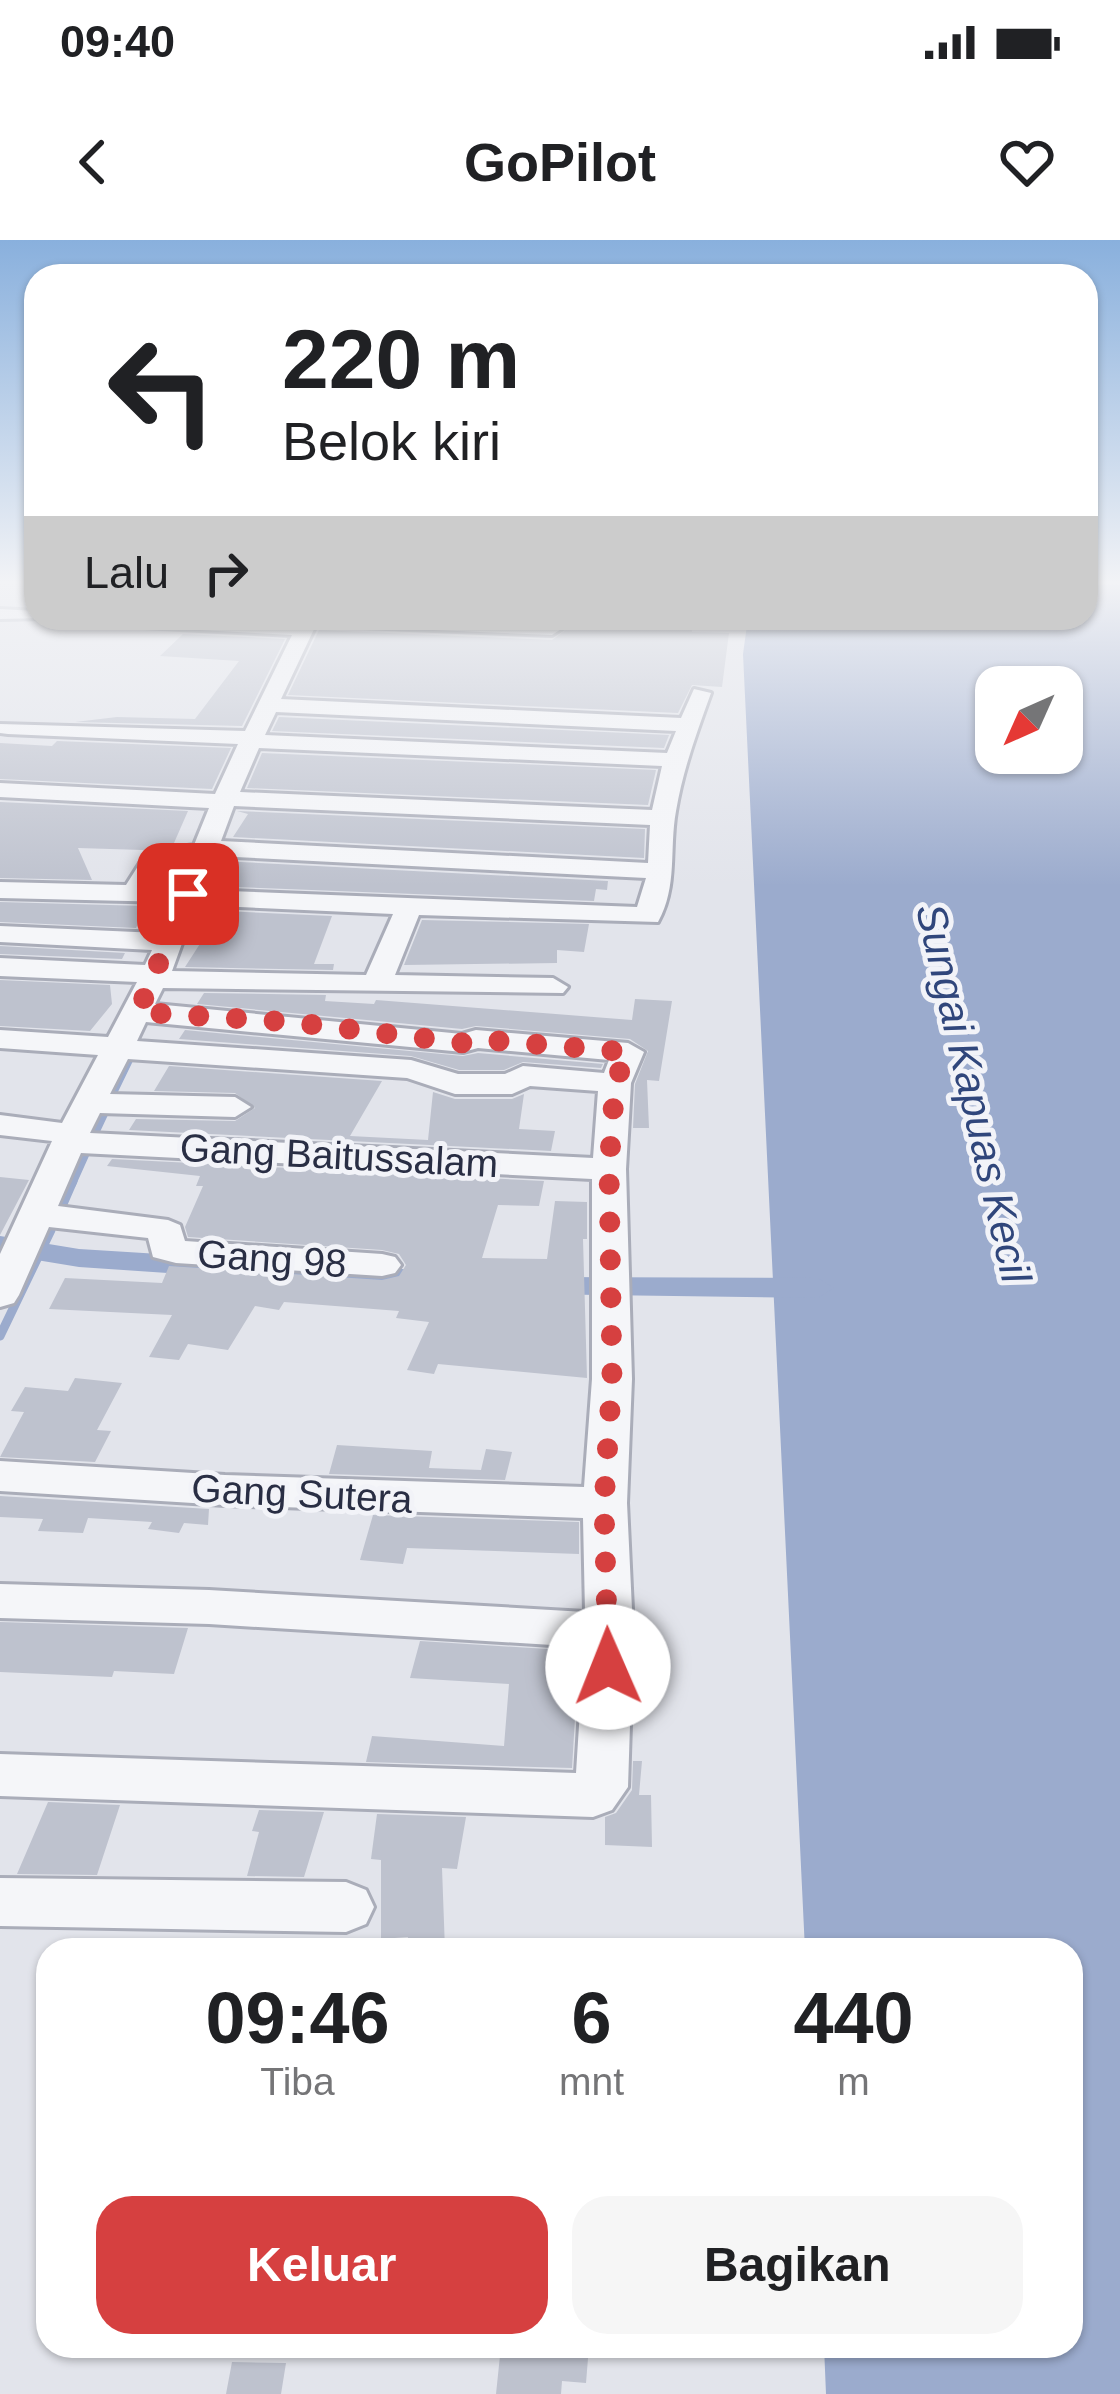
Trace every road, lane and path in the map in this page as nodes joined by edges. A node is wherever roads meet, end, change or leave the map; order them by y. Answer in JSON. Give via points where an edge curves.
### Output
{"nodes":[{"id":1,"x":285,"y":686,"type":"edge"},
{"id":2,"x":284,"y":690,"type":"junction"},
{"id":3,"x":701,"y":693,"type":"dead end"},
{"id":4,"x":689,"y":725,"type":"junction"},
{"id":5,"x":8,"y":728,"type":"dead end"},
{"id":6,"x":254,"y":740,"type":"junction"},
{"id":7,"x":675,"y":760,"type":"junction"},
{"id":8,"x":224,"y":789,"type":"junction"},
{"id":9,"x":0,"y":790,"type":"edge"},
{"id":10,"x":662,"y":818,"type":"junction"},
{"id":11,"x":204,"y":850,"type":"junction"},
{"id":12,"x":661,"y":871,"type":"junction"},
{"id":13,"x":0,"y":890,"type":"edge"},
{"id":14,"x":188,"y":894,"type":"junction"},
{"id":15,"x":409,"y":907,"type":"junction"},
{"id":16,"x":0,"y":934,"type":"edge"},
{"id":17,"x":169,"y":942,"type":"junction"},
{"id":18,"x":0,"y":967,"type":"edge"},
{"id":19,"x":155,"y":976,"type":"junction"},
{"id":20,"x":377,"y":983,"type":"junction"},
{"id":21,"x":553,"y":987,"type":"dead end"},
{"id":22,"x":138,"y":1012,"type":"junction"},
{"id":23,"x":0,"y":1039,"type":"edge"},
{"id":24,"x":117,"y":1048,"type":"junction"},
{"id":25,"x":621,"y":1068,"type":"junction"},
{"id":26,"x":90,"y":1102,"type":"junction"},
{"id":27,"x":235,"y":1108,"type":"dead end"},
{"id":28,"x":0,"y":1125,"type":"edge"},
{"id":29,"x":71,"y":1138,"type":"junction"},
{"id":30,"x":609,"y":1168,"type":"junction"},
{"id":31,"x":37,"y":1215,"type":"junction"},
{"id":32,"x":382,"y":1265,"type":"dead end"},
{"id":33,"x":9,"y":1268,"type":"edge"},
{"id":34,"x":0,"y":1476,"type":"edge"},
{"id":35,"x":604,"y":1503,"type":"junction"},
{"id":36,"x":0,"y":1601,"type":"edge"},
{"id":37,"x":609,"y":1631,"type":"junction"},
{"id":38,"x":0,"y":1775,"type":"edge"},
{"id":39,"x":0,"y":1902,"type":"edge"},
{"id":40,"x":346,"y":1906,"type":"dead end"}],
"edges":[{"from":1,"to":2,"type":"street"},
{"from":2,"to":4,"type":"street"},
{"from":2,"to":6,"type":"street"},
{"from":3,"to":4,"type":"street"},
{"from":4,"to":7,"type":"street"},
{"from":5,"to":6,"type":"street"},
{"from":6,"to":7,"type":"street"},
{"from":6,"to":8,"type":"street"},
{"from":7,"to":10,"type":"street"},
{"from":8,"to":9,"type":"street"},
{"from":8,"to":10,"type":"street"},
{"from":8,"to":11,"type":"street"},
{"from":10,"to":12,"type":"street"},
{"from":11,"to":12,"type":"street"},
{"from":11,"to":14,"type":"street"},
{"from":11,"to":14,"type":"street","via":[[156,856],[138,886]]},
{"from":12,"to":15,"type":"street","via":[[648,916]]},
{"from":13,"to":14,"type":"street"},
{"from":14,"to":15,"type":"street"},
{"from":14,"to":17,"type":"street"},
{"from":15,"to":20,"type":"street"},
{"from":16,"to":17,"type":"street"},
{"from":17,"to":19,"type":"street"},
{"from":18,"to":19,"type":"street"},
{"from":19,"to":20,"type":"street"},
{"from":19,"to":22,"type":"street"},
{"from":20,"to":21,"type":"street"},
{"from":22,"to":24,"type":"street"},
{"from":22,"to":25,"type":"street","via":[[476,1039]]},
{"from":23,"to":24,"type":"street"},
{"from":24,"to":25,"type":"street","via":[[411,1069],[455,1084]]},
{"from":24,"to":26,"type":"street"},
{"from":25,"to":30,"type":"street"},
{"from":26,"to":27,"type":"street"},
{"from":26,"to":29,"type":"street"},
{"from":28,"to":29,"type":"street","name":"Gang Baitussalam"},
{"from":29,"to":30,"type":"street","name":"Gang Baitussalam"},
{"from":29,"to":31,"type":"street"},
{"from":30,"to":35,"type":"street"},
{"from":31,"to":32,"type":"street","name":"Gang 98","via":[[155,1228],[176,1252]]},
{"from":31,"to":33,"type":"street"},
{"from":34,"to":35,"type":"street","name":"Gang Sutera"},
{"from":35,"to":37,"type":"street"},
{"from":36,"to":37,"type":"street"},
{"from":37,"to":38,"type":"street","via":[[599,1792]]},
{"from":39,"to":40,"type":"street"}]}
